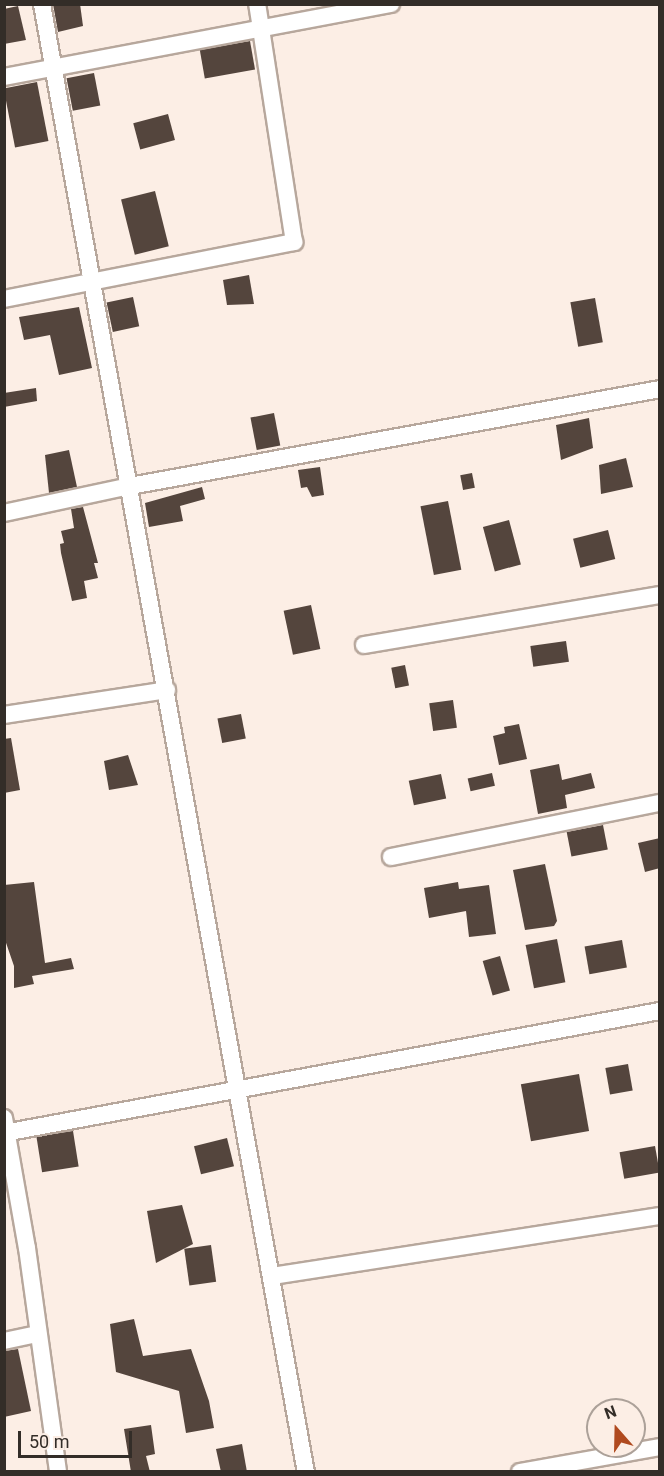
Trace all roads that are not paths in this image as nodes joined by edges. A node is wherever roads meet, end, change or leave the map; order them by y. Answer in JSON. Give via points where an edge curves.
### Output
{"nodes":[{"id":1,"x":42,"y":4,"type":"edge"},
{"id":2,"x":257,"y":4,"type":"edge"},
{"id":3,"x":391,"y":4,"type":"edge"},
{"id":4,"x":262,"y":28,"type":"junction"},
{"id":5,"x":54,"y":68,"type":"junction"},
{"id":6,"x":4,"y":77,"type":"edge"},
{"id":7,"x":93,"y":282,"type":"junction"},
{"id":8,"x":4,"y":299,"type":"edge"},
{"id":9,"x":660,"y":389,"type":"edge"},
{"id":10,"x":130,"y":486,"type":"junction"},
{"id":11,"x":4,"y":513,"type":"edge"},
{"id":12,"x":660,"y":595,"type":"edge"},
{"id":13,"x":364,"y":645,"type":"dead end"},
{"id":14,"x":167,"y":690,"type":"junction"},
{"id":15,"x":4,"y":715,"type":"edge"},
{"id":16,"x":660,"y":802,"type":"edge"},
{"id":17,"x":391,"y":857,"type":"dead end"},
{"id":18,"x":660,"y":1011,"type":"edge"},
{"id":19,"x":240,"y":1089,"type":"junction"},
{"id":20,"x":5,"y":1128,"type":"edge"},
{"id":21,"x":660,"y":1216,"type":"edge"},
{"id":22,"x":272,"y":1276,"type":"junction"},
{"id":23,"x":38,"y":1334,"type":"junction"},
{"id":24,"x":4,"y":1341,"type":"edge"},
{"id":25,"x":660,"y":1447,"type":"edge"},
{"id":26,"x":58,"y":1472,"type":"edge"},
{"id":27,"x":306,"y":1472,"type":"edge"},
{"id":28,"x":520,"y":1472,"type":"edge"}],
"edges":[{"from":1,"to":5,"type":"street"},
{"from":2,"to":4,"type":"street"},
{"from":3,"to":4,"type":"street"},
{"from":4,"to":5,"type":"street"},
{"from":4,"to":7,"type":"street","via":[[294,242]]},
{"from":5,"to":6,"type":"street"},
{"from":5,"to":7,"type":"street"},
{"from":7,"to":8,"type":"street"},
{"from":7,"to":10,"type":"street"},
{"from":9,"to":10,"type":"street"},
{"from":10,"to":11,"type":"street"},
{"from":10,"to":14,"type":"street"},
{"from":12,"to":13,"type":"street"},
{"from":14,"to":15,"type":"street"},
{"from":14,"to":19,"type":"street"},
{"from":16,"to":17,"type":"street"},
{"from":18,"to":19,"type":"street"},
{"from":19,"to":20,"type":"street"},
{"from":19,"to":22,"type":"street"},
{"from":20,"to":23,"type":"street"},
{"from":21,"to":22,"type":"street"},
{"from":22,"to":27,"type":"street"},
{"from":23,"to":24,"type":"street"},
{"from":23,"to":26,"type":"street"},
{"from":25,"to":28,"type":"street"}]}
